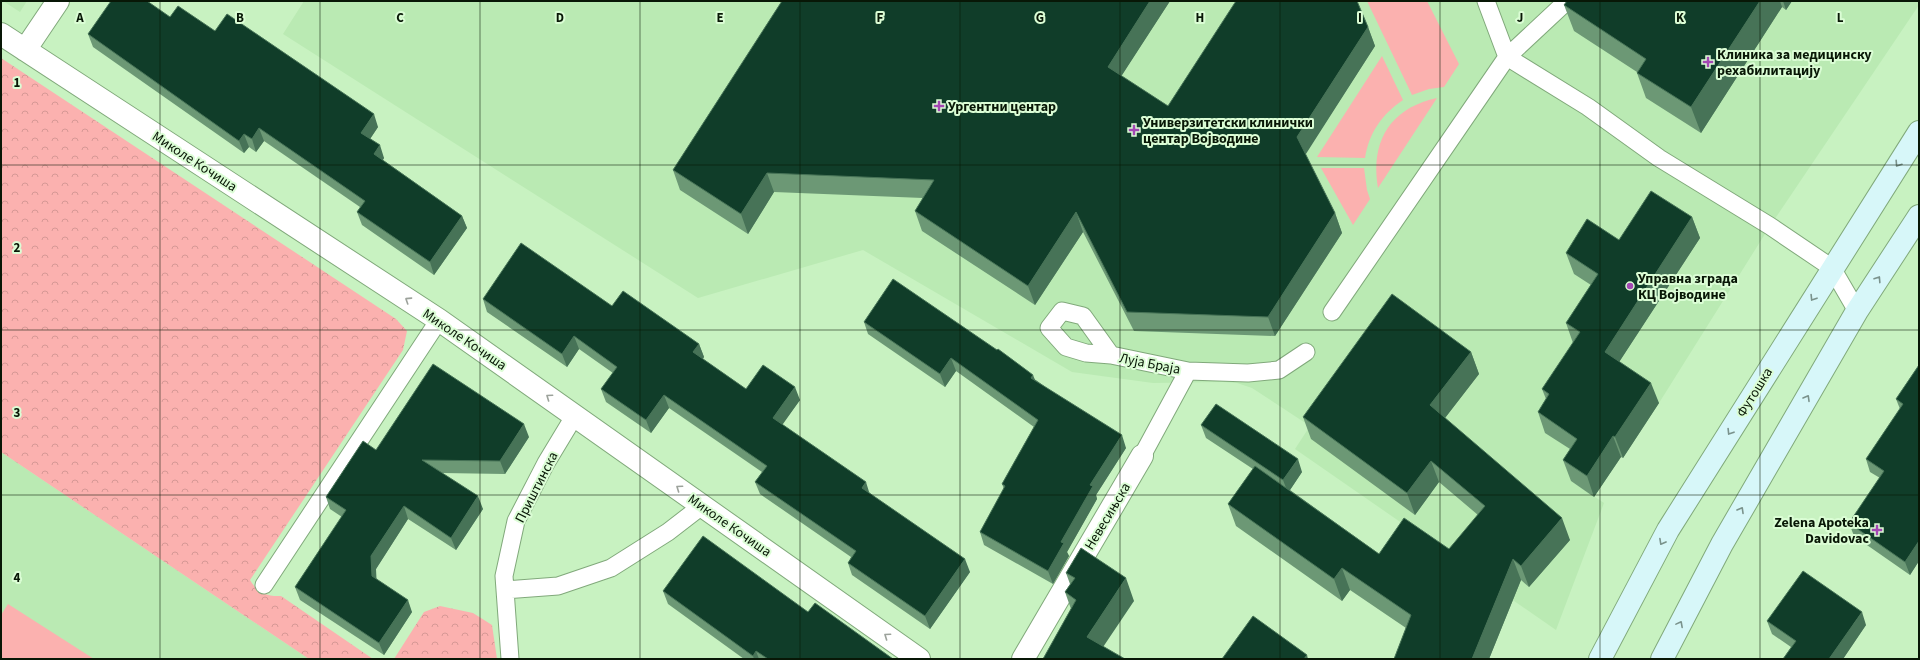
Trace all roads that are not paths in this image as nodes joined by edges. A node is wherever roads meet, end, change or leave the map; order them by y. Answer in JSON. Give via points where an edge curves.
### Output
{"nodes":[{"id":1,"x":58,"y":1,"type":"edge"},
{"id":2,"x":1486,"y":1,"type":"edge"},
{"id":3,"x":1567,"y":1,"type":"edge"},
{"id":4,"x":1,"y":34,"type":"edge"},
{"id":5,"x":25,"y":50,"type":"junction"},
{"id":6,"x":1507,"y":57,"type":"junction"},
{"id":7,"x":1919,"y":132,"type":"edge"},
{"id":8,"x":1919,"y":216,"type":"edge"},
{"id":9,"x":1832,"y":268,"type":"junction"},
{"id":10,"x":1857,"y":311,"type":"junction"},
{"id":11,"x":1332,"y":312,"type":"dead end"},
{"id":12,"x":439,"y":320,"type":"junction"},
{"id":13,"x":1306,"y":352,"type":"dead end"},
{"id":14,"x":1112,"y":355,"type":"dead end"},
{"id":15,"x":1188,"y":370,"type":"junction"},
{"id":16,"x":575,"y":415,"type":"junction"},
{"id":17,"x":1142,"y":456,"type":"joint"},
{"id":18,"x":703,"y":505,"type":"junction"},
{"id":19,"x":264,"y":585,"type":"dead end"},
{"id":20,"x":505,"y":590,"type":"junction"},
{"id":21,"x":510,"y":659,"type":"edge"},
{"id":22,"x":919,"y":659,"type":"edge"},
{"id":23,"x":1023,"y":659,"type":"edge"},
{"id":24,"x":1600,"y":659,"type":"edge"},
{"id":25,"x":1662,"y":659,"type":"edge"}],
"edges":[{"from":1,"to":5,"type":"street"},
{"from":2,"to":6,"type":"lane"},
{"from":3,"to":6,"type":"lane"},
{"from":4,"to":5,"type":"street","name":"Миколе Кочиша"},
{"from":12,"to":5,"type":"street","name":"Миколе Кочиша","one_way":true},
{"from":6,"to":9,"type":"lane","via":[[1588,107],[1659,158],[1770,226]]},
{"from":6,"to":11,"type":"lane"},
{"from":7,"to":9,"type":"main road","name":"Футошка","one_way":true},
{"from":10,"to":8,"type":"main road","one_way":true},
{"from":9,"to":10,"type":"lane"},
{"from":9,"to":24,"type":"main road","name":"Футошка","one_way":true,"via":[[1668,530]]},
{"from":25,"to":10,"type":"main road","one_way":true,"via":[[1722,544]]},
{"from":16,"to":12,"type":"street","name":"Миколе Кочиша","one_way":true},
{"from":12,"to":19,"type":"lane"},
{"from":13,"to":15,"type":"lane","name":"Луја Браја","via":[[1279,370],[1248,373]]},
{"from":14,"to":15,"type":"lane","name":"Луја Браја"},
{"from":15,"to":17,"type":"lane"},
{"from":18,"to":16,"type":"street","name":"Миколе Кочиша","one_way":true},
{"from":16,"to":20,"type":"lane","name":"Приштинска","via":[[546,463],[516,522],[504,576]]},
{"from":17,"to":23,"type":"street","name":"Невесињска"},
{"from":18,"to":20,"type":"lane","via":[[668,532],[612,568],[558,586]]},
{"from":22,"to":18,"type":"street","name":"Миколе Кочиша","one_way":true},
{"from":20,"to":21,"type":"lane","name":"Приштинска"}]}
